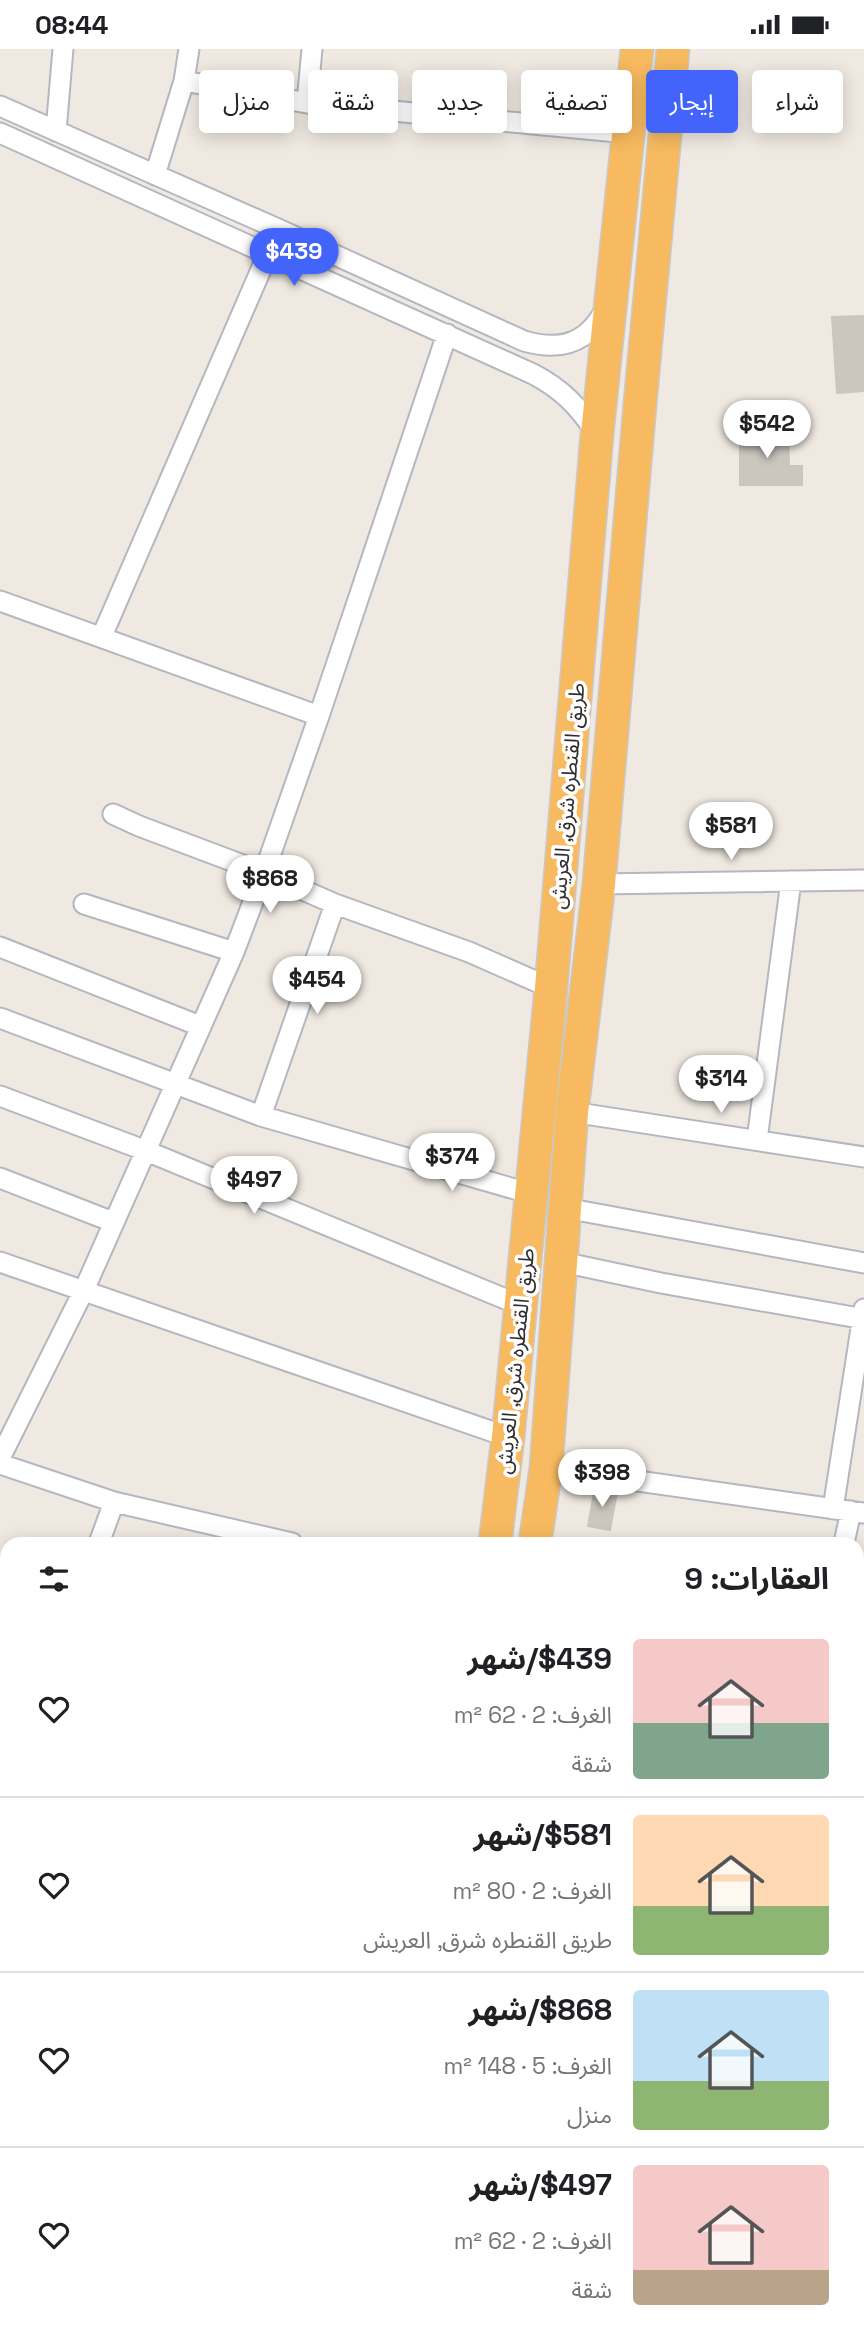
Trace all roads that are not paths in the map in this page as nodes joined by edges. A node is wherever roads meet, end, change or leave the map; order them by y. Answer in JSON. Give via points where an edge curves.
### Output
{"nodes":[{"id":1,"x":64,"y":49,"type":"edge"},
{"id":2,"x":189,"y":49,"type":"edge"},
{"id":3,"x":312,"y":49,"type":"edge"},
{"id":4,"x":637,"y":49,"type":"edge"},
{"id":5,"x":673,"y":49,"type":"edge"},
{"id":6,"x":184,"y":81,"type":"junction"},
{"id":7,"x":632,"y":96,"type":"edge"},
{"id":8,"x":307,"y":103,"type":"junction"},
{"id":9,"x":0,"y":106,"type":"edge"},
{"id":10,"x":521,"y":123,"type":"edge"},
{"id":11,"x":56,"y":131,"type":"junction"},
{"id":12,"x":628,"y":133,"type":"edge"},
{"id":13,"x":0,"y":134,"type":"edge"},
{"id":14,"x":155,"y":175,"type":"junction"},
{"id":15,"x":278,"y":229,"type":"junction"},
{"id":16,"x":268,"y":254,"type":"junction"},
{"id":17,"x":612,"y":296,"type":"junction"},
{"id":18,"x":447,"y":334,"type":"junction"},
{"id":19,"x":597,"y":434,"type":"junction"},
{"id":20,"x":0,"y":601,"type":"edge"},
{"id":21,"x":102,"y":636,"type":"junction"},
{"id":22,"x":319,"y":716,"type":"junction"},
{"id":23,"x":113,"y":814,"type":"dead end"},
{"id":24,"x":264,"y":873,"type":"junction"},
{"id":25,"x":864,"y":880,"type":"edge"},
{"id":26,"x":792,"y":881,"type":"junction"},
{"id":27,"x":598,"y":884,"type":"junction"},
{"id":28,"x":84,"y":904,"type":"dead end"},
{"id":29,"x":335,"y":904,"type":"junction"},
{"id":30,"x":0,"y":947,"type":"edge"},
{"id":31,"x":234,"y":952,"type":"junction"},
{"id":32,"x":551,"y":988,"type":"junction"},
{"id":33,"x":0,"y":1019,"type":"edge"},
{"id":34,"x":200,"y":1025,"type":"junction"},
{"id":35,"x":175,"y":1083,"type":"junction"},
{"id":36,"x":0,"y":1096,"type":"edge"},
{"id":37,"x":572,"y":1112,"type":"junction"},
{"id":38,"x":261,"y":1116,"type":"junction"},
{"id":39,"x":757,"y":1140,"type":"junction"},
{"id":40,"x":144,"y":1150,"type":"junction"},
{"id":41,"x":864,"y":1157,"type":"edge"},
{"id":42,"x":0,"y":1178,"type":"edge"},
{"id":43,"x":532,"y":1194,"type":"junction"},
{"id":44,"x":565,"y":1208,"type":"junction"},
{"id":45,"x":113,"y":1222,"type":"junction"},
{"id":46,"x":0,"y":1262,"type":"edge"},
{"id":47,"x":562,"y":1262,"type":"junction"},
{"id":48,"x":864,"y":1263,"type":"edge"},
{"id":49,"x":84,"y":1290,"type":"junction"},
{"id":50,"x":520,"y":1305,"type":"junction"},
{"id":51,"x":863,"y":1315,"type":"edge"},
{"id":52,"x":856,"y":1417,"type":"edge"},
{"id":53,"x":508,"y":1437,"type":"junction"},
{"id":54,"x":0,"y":1458,"type":"edge"},
{"id":55,"x":0,"y":1464,"type":"edge"},
{"id":56,"x":546,"y":1468,"type":"junction"},
{"id":57,"x":114,"y":1502,"type":"junction"},
{"id":58,"x":849,"y":1511,"type":"edge"},
{"id":59,"x":227,"y":1535,"type":"edge"},
{"id":60,"x":101,"y":1537,"type":"edge"},
{"id":61,"x":496,"y":1537,"type":"edge"},
{"id":62,"x":536,"y":1537,"type":"edge"},
{"id":63,"x":845,"y":1537,"type":"edge"}],
"edges":[{"from":1,"to":11,"type":"street"},
{"from":2,"to":6,"type":"street"},
{"from":3,"to":8,"type":"street"},
{"from":4,"to":7,"type":"highway","name":"طريق القنطره شرق, العريش"},
{"from":5,"to":27,"type":"highway","name":"طريق القنطره شرق, العريش"},
{"from":6,"to":8,"type":"street"},
{"from":6,"to":14,"type":"street"},
{"from":8,"to":10,"type":"street"},
{"from":9,"to":11,"type":"street"},
{"from":11,"to":14,"type":"street"},
{"from":12,"to":17,"type":"highway","name":"طريق القنطره شرق, العريش"},
{"from":13,"to":16,"type":"street"},
{"from":14,"to":15,"type":"street"},
{"from":15,"to":16,"type":"street"},
{"from":15,"to":17,"type":"street","via":[[542,347],[564,346],[590,331]]},
{"from":16,"to":18,"type":"street"},
{"from":16,"to":21,"type":"street"},
{"from":17,"to":19,"type":"highway","name":"طريق القنطره شرق, العريش"},
{"from":18,"to":19,"type":"street","via":[[556,386]]},
{"from":18,"to":22,"type":"street"},
{"from":19,"to":32,"type":"highway","name":"طريق القنطره شرق, العريش"},
{"from":20,"to":21,"type":"street"},
{"from":21,"to":22,"type":"street"},
{"from":22,"to":24,"type":"street"},
{"from":23,"to":24,"type":"street"},
{"from":24,"to":29,"type":"street"},
{"from":24,"to":31,"type":"street"},
{"from":25,"to":26,"type":"street"},
{"from":26,"to":27,"type":"street"},
{"from":26,"to":39,"type":"street"},
{"from":27,"to":37,"type":"highway","name":"طريق القنطره شرق, العريش"},
{"from":28,"to":31,"type":"street"},
{"from":29,"to":32,"type":"street"},
{"from":29,"to":38,"type":"street"},
{"from":30,"to":34,"type":"street"},
{"from":31,"to":34,"type":"street"},
{"from":32,"to":43,"type":"highway","name":"طريق القنطره شرق, العريش"},
{"from":33,"to":35,"type":"street"},
{"from":34,"to":35,"type":"street"},
{"from":35,"to":38,"type":"street"},
{"from":35,"to":40,"type":"street"},
{"from":36,"to":40,"type":"street"},
{"from":37,"to":39,"type":"street"},
{"from":37,"to":44,"type":"highway","name":"طريق القنطره شرق, العريش"},
{"from":38,"to":43,"type":"street"},
{"from":39,"to":41,"type":"street"},
{"from":40,"to":45,"type":"street"},
{"from":40,"to":50,"type":"street"},
{"from":42,"to":45,"type":"street"},
{"from":43,"to":50,"type":"highway","name":"طريق القنطره شرق, العريش"},
{"from":44,"to":47,"type":"highway","name":"طريق القنطره شرق, العريش"},
{"from":44,"to":48,"type":"street"},
{"from":45,"to":49,"type":"street"},
{"from":46,"to":49,"type":"street"},
{"from":47,"to":51,"type":"street","via":[[661,1283]]},
{"from":47,"to":56,"type":"highway","name":"طريق القنطره شرق, العريش"},
{"from":49,"to":53,"type":"street"},
{"from":49,"to":54,"type":"street"},
{"from":50,"to":53,"type":"highway","name":"طريق القنطره شرق, العريش"},
{"from":51,"to":52,"type":"street"},
{"from":52,"to":58,"type":"street"},
{"from":53,"to":61,"type":"highway","name":"طريق القنطره شرق, العريش"},
{"from":55,"to":57,"type":"street"},
{"from":56,"to":58,"type":"street"},
{"from":56,"to":62,"type":"highway","name":"طريق القنطره شرق, العريش"},
{"from":57,"to":59,"type":"street"},
{"from":57,"to":60,"type":"street"},
{"from":58,"to":63,"type":"street"}]}
